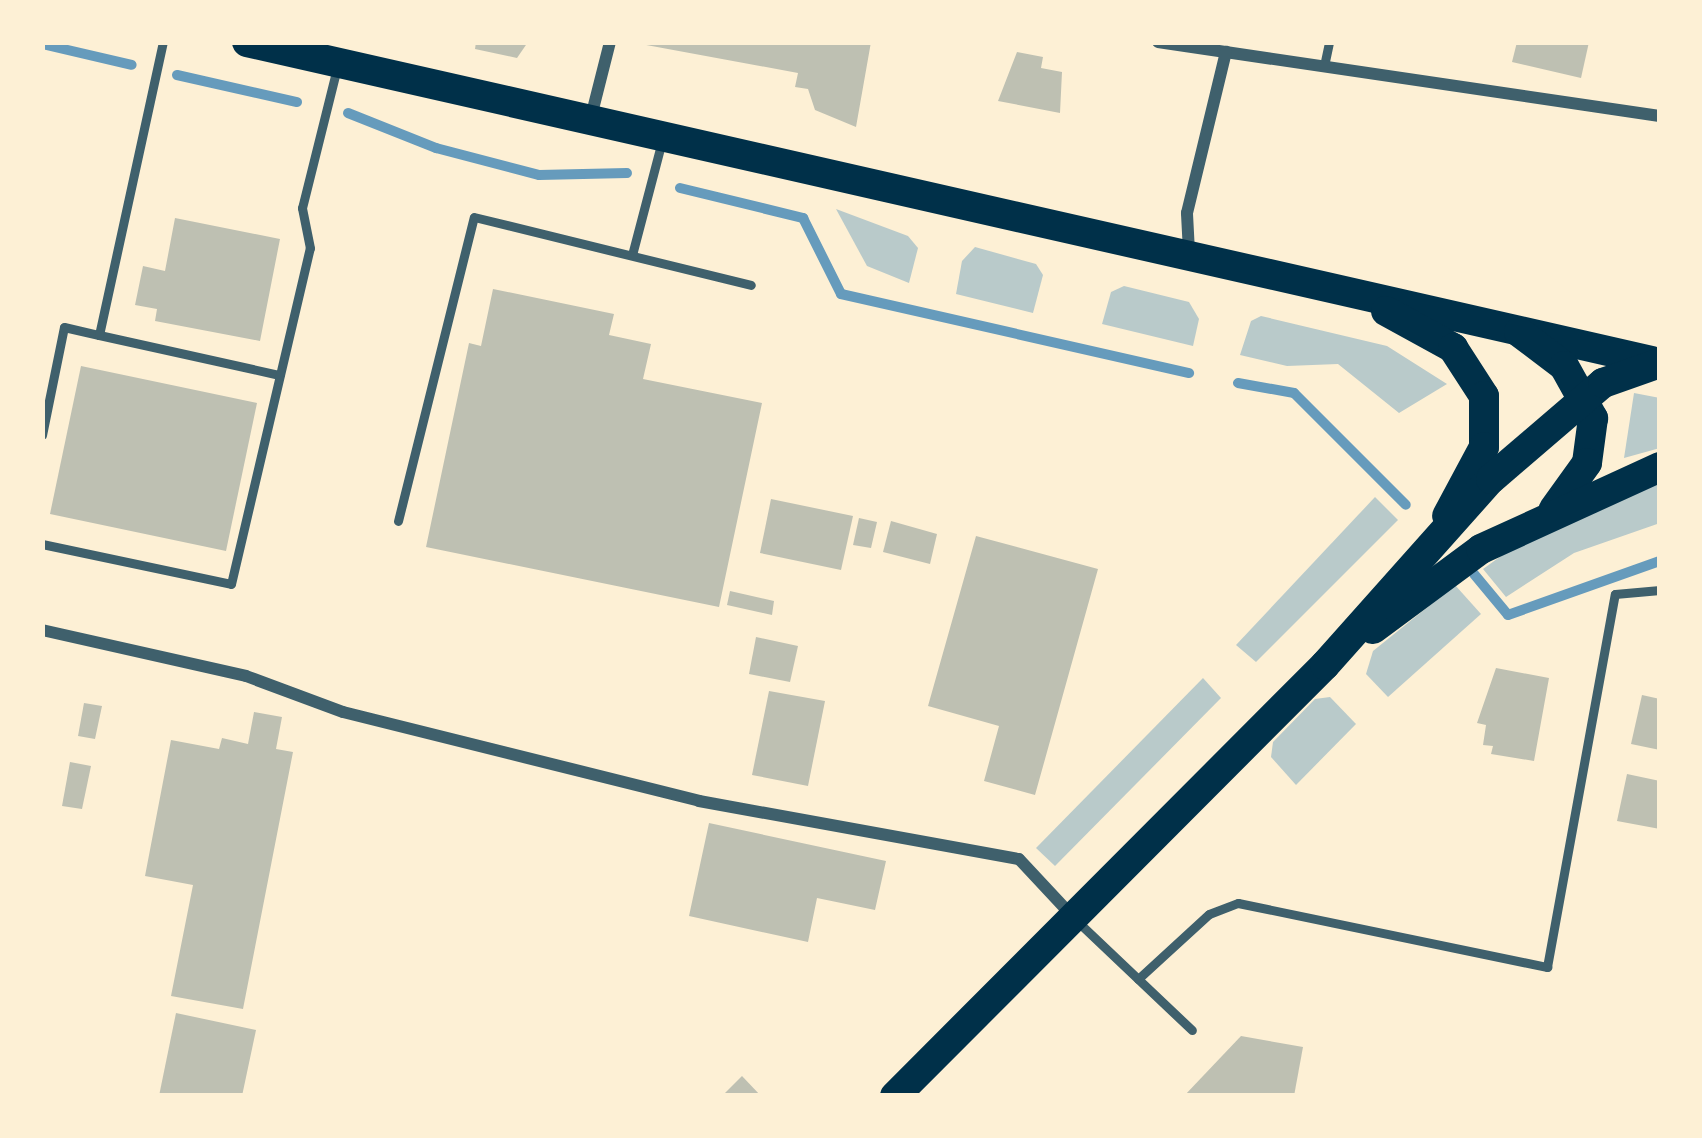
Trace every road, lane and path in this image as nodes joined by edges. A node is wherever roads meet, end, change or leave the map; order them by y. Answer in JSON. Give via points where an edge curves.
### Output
{"nodes":[{"id":1,"x":163,"y":42,"type":"edge"},
{"id":2,"x":248,"y":42,"type":"edge"},
{"id":3,"x":610,"y":42,"type":"edge"},
{"id":4,"x":1158,"y":42,"type":"edge"},
{"id":5,"x":1329,"y":42,"type":"edge"},
{"id":6,"x":1226,"y":52,"type":"junction"},
{"id":7,"x":338,"y":63,"type":"junction"},
{"id":8,"x":1324,"y":66,"type":"junction"},
{"id":9,"x":1660,"y":116,"type":"edge"},
{"id":10,"x":591,"y":120,"type":"junction"},
{"id":11,"x":663,"y":136,"type":"junction"},
{"id":12,"x":1190,"y":252,"type":"junction"},
{"id":13,"x":632,"y":255,"type":"junction"},
{"id":14,"x":751,"y":285,"type":"dead end"},
{"id":15,"x":1338,"y":287,"type":"junction"},
{"id":16,"x":1514,"y":329,"type":"junction"},
{"id":17,"x":99,"y":335,"type":"junction"},
{"id":18,"x":1656,"y":362,"type":"edge"},
{"id":19,"x":280,"y":375,"type":"junction"},
{"id":20,"x":1586,"y":398,"type":"junction"},
{"id":21,"x":42,"y":435,"type":"edge"},
{"id":22,"x":1660,"y":467,"type":"edge"},
{"id":23,"x":1554,"y":509,"type":"junction"},
{"id":24,"x":398,"y":521,"type":"dead end"},
{"id":25,"x":42,"y":544,"type":"edge"},
{"id":26,"x":1428,"y":546,"type":"junction"},
{"id":27,"x":1660,"y":590,"type":"edge"},
{"id":28,"x":42,"y":630,"type":"edge"},
{"id":29,"x":1325,"y":664,"type":"junction"},
{"id":30,"x":1074,"y":918,"type":"junction"},
{"id":31,"x":1138,"y":979,"type":"junction"},
{"id":32,"x":1192,"y":1030,"type":"dead end"},
{"id":33,"x":895,"y":1096,"type":"edge"}],
"edges":[{"from":1,"to":17,"type":"lane"},
{"from":2,"to":7,"type":"main road"},
{"from":3,"to":10,"type":"street"},
{"from":4,"to":6,"type":"street"},
{"from":5,"to":8,"type":"lane"},
{"from":6,"to":8,"type":"street"},
{"from":6,"to":12,"type":"street","via":[[1187,213]]},
{"from":7,"to":10,"type":"main road"},
{"from":7,"to":19,"type":"lane","via":[[302,208],[310,248]]},
{"from":8,"to":9,"type":"street"},
{"from":10,"to":11,"type":"main road"},
{"from":11,"to":12,"type":"main road"},
{"from":11,"to":13,"type":"lane"},
{"from":12,"to":15,"type":"main road"},
{"from":13,"to":14,"type":"lane"},
{"from":13,"to":24,"type":"lane","via":[[474,217]]},
{"from":15,"to":16,"type":"main road"},
{"from":15,"to":26,"type":"main road","via":[[1453,348],[1484,396],[1484,447]]},
{"from":16,"to":18,"type":"main road"},
{"from":16,"to":20,"type":"main road","via":[[1564,366]]},
{"from":17,"to":19,"type":"lane"},
{"from":17,"to":21,"type":"lane","via":[[64,327]]},
{"from":18,"to":20,"type":"main road"},
{"from":19,"to":25,"type":"lane","via":[[231,584]]},
{"from":20,"to":23,"type":"main road","via":[[1593,418],[1587,463]]},
{"from":20,"to":26,"type":"main road"},
{"from":22,"to":23,"type":"main road"},
{"from":23,"to":29,"type":"main road","via":[[1480,549]]},
{"from":26,"to":29,"type":"main road"},
{"from":27,"to":31,"type":"lane","via":[[1615,594],[1547,967],[1238,904],[1209,914]]},
{"from":28,"to":30,"type":"street","via":[[246,676],[343,712],[699,801],[1019,859]]},
{"from":29,"to":30,"type":"main road"},
{"from":30,"to":31,"type":"lane"},
{"from":30,"to":33,"type":"main road"},
{"from":31,"to":32,"type":"lane"}]}
